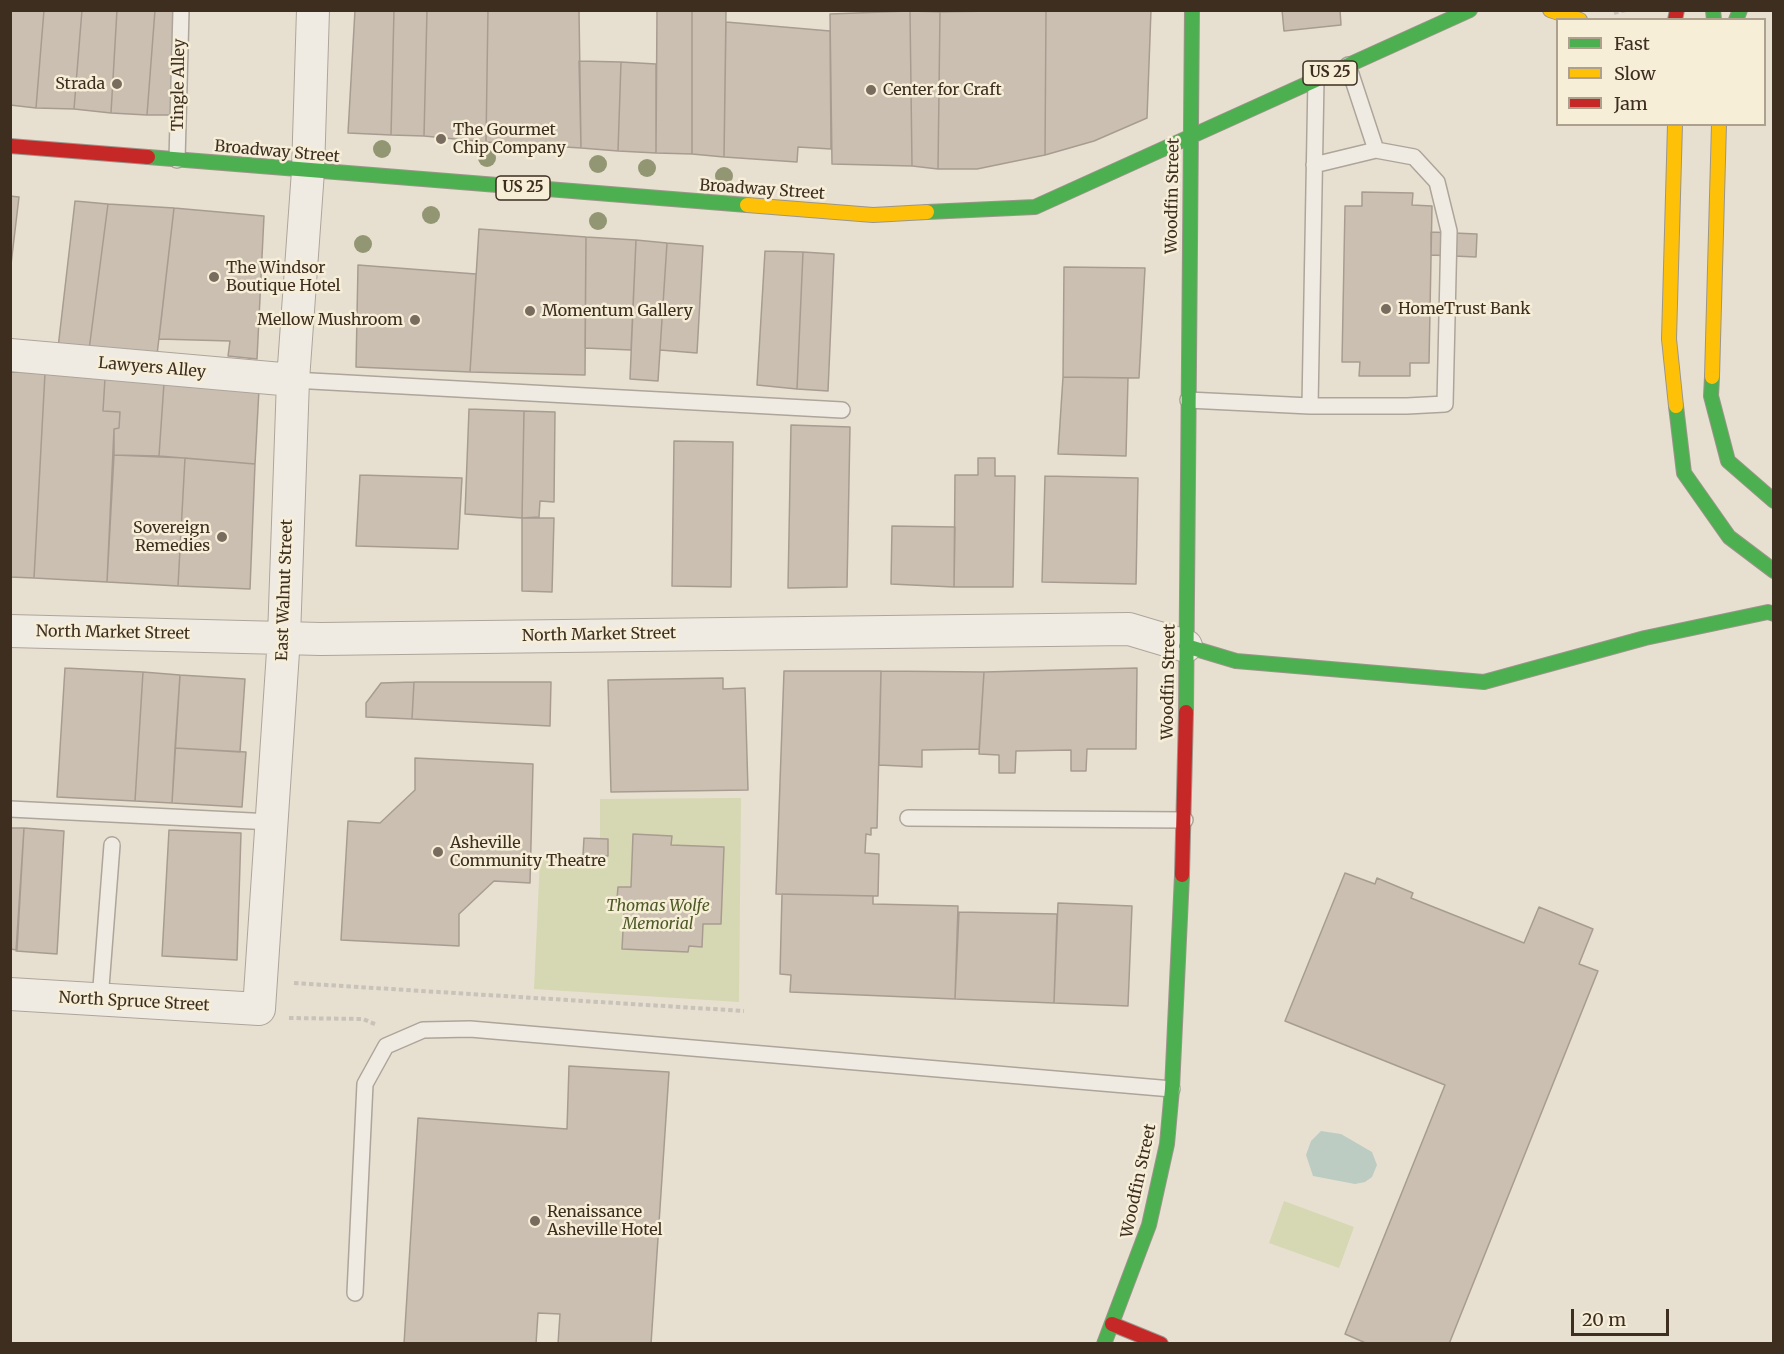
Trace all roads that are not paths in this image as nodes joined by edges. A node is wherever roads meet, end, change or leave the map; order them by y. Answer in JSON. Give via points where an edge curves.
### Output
{"nodes":[{"id":1,"x":180,"y":10,"type":"edge"},
{"id":2,"x":313,"y":10,"type":"edge"},
{"id":3,"x":1192,"y":10,"type":"edge"},
{"id":4,"x":1470,"y":10,"type":"edge"},
{"id":5,"x":1550,"y":10,"type":"edge"},
{"id":6,"x":1574,"y":18,"type":"edge"},
{"id":7,"x":1348,"y":65,"type":"junction"},
{"id":8,"x":1316,"y":79,"type":"junction"},
{"id":9,"x":1719,"y":126,"type":"edge"},
{"id":10,"x":1674,"y":127,"type":"edge"},
{"id":11,"x":1191,"y":135,"type":"junction"},
{"id":12,"x":10,"y":146,"type":"edge"},
{"id":13,"x":1376,"y":150,"type":"junction"},
{"id":14,"x":177,"y":160,"type":"junction"},
{"id":15,"x":1314,"y":165,"type":"junction"},
{"id":16,"x":308,"y":171,"type":"junction"},
{"id":17,"x":10,"y":355,"type":"edge"},
{"id":18,"x":293,"y":380,"type":"junction"},
{"id":19,"x":1188,"y":400,"type":"junction"},
{"id":20,"x":1310,"y":406,"type":"junction"},
{"id":21,"x":842,"y":410,"type":"dead end"},
{"id":22,"x":1773,"y":501,"type":"edge"},
{"id":23,"x":1773,"y":571,"type":"edge"},
{"id":24,"x":1773,"y":614,"type":"edge"},
{"id":25,"x":10,"y":631,"type":"edge"},
{"id":26,"x":284,"y":637,"type":"junction"},
{"id":27,"x":1186,"y":646,"type":"junction"},
{"id":28,"x":10,"y":809,"type":"edge"},
{"id":29,"x":908,"y":818,"type":"dead end"},
{"id":30,"x":1185,"y":820,"type":"junction"},
{"id":31,"x":272,"y":822,"type":"junction"},
{"id":32,"x":112,"y":845,"type":"dead end"},
{"id":33,"x":10,"y":994,"type":"edge"},
{"id":34,"x":100,"y":1000,"type":"junction"},
{"id":35,"x":258,"y":1010,"type":"joint"},
{"id":36,"x":1172,"y":1089,"type":"junction"},
{"id":37,"x":355,"y":1293,"type":"dead end"},
{"id":38,"x":1112,"y":1324,"type":"junction"},
{"id":39,"x":1104,"y":1344,"type":"edge"},
{"id":40,"x":1161,"y":1344,"type":"edge"}],
"edges":[{"from":1,"to":14,"type":"lane","name":"Tingle Alley"},
{"from":2,"to":16,"type":"street","name":"East Walnut Street"},
{"from":3,"to":11,"type":"main road","name":"Woodfin Street"},
{"from":4,"to":7,"type":"main road","name":"Broadway Street","number":"US 25"},
{"from":5,"to":6,"type":"main road"},
{"from":7,"to":8,"type":"main road","name":"Broadway Street","number":"US 25"},
{"from":7,"to":13,"type":"lane"},
{"from":8,"to":11,"type":"main road","name":"Broadway Street","number":"US 25"},
{"from":8,"to":15,"type":"lane"},
{"from":9,"to":22,"type":"main road","via":[[1711,396],[1728,461]]},
{"from":10,"to":23,"type":"main road","via":[[1669,339],[1684,473],[1729,537]]},
{"from":11,"to":16,"type":"main road","name":"Broadway Street","number":"US 25","via":[[1035,207],[880,215]]},
{"from":11,"to":19,"type":"main road","name":"Woodfin Street"},
{"from":12,"to":14,"type":"main road","name":"Broadway Street","number":"US 25"},
{"from":13,"to":15,"type":"lane"},
{"from":13,"to":20,"type":"lane","via":[[1414,157],[1437,182],[1449,231],[1445,404]]},
{"from":14,"to":16,"type":"main road","name":"Broadway Street","number":"US 25"},
{"from":15,"to":20,"type":"lane"},
{"from":16,"to":18,"type":"street","name":"East Walnut Street"},
{"from":17,"to":18,"type":"street","name":"Lawyers Alley"},
{"from":18,"to":21,"type":"lane"},
{"from":18,"to":26,"type":"street","name":"East Walnut Street"},
{"from":19,"to":20,"type":"lane"},
{"from":19,"to":27,"type":"main road","name":"Woodfin Street"},
{"from":24,"to":27,"type":"main road","via":[[1646,638],[1484,682],[1236,661]]},
{"from":25,"to":26,"type":"street","name":"North Market Street"},
{"from":26,"to":27,"type":"street","name":"North Market Street","via":[[1129,629]]},
{"from":26,"to":31,"type":"street","name":"East Walnut Street"},
{"from":27,"to":30,"type":"main road","name":"Woodfin Street"},
{"from":28,"to":31,"type":"lane"},
{"from":29,"to":30,"type":"lane"},
{"from":30,"to":36,"type":"main road","name":"Woodfin Street"},
{"from":31,"to":35,"type":"street","name":"East Walnut Street"},
{"from":32,"to":34,"type":"lane"},
{"from":33,"to":34,"type":"street","name":"North Spruce Street"},
{"from":34,"to":35,"type":"street","name":"North Spruce Street"},
{"from":36,"to":37,"type":"lane","via":[[470,1029],[423,1030],[386,1046],[365,1084]]},
{"from":36,"to":38,"type":"main road","name":"Woodfin Street","via":[[1167,1144],[1149,1225]]},
{"from":38,"to":39,"type":"main road","name":"Woodfin Street"},
{"from":38,"to":40,"type":"main road"}]}
